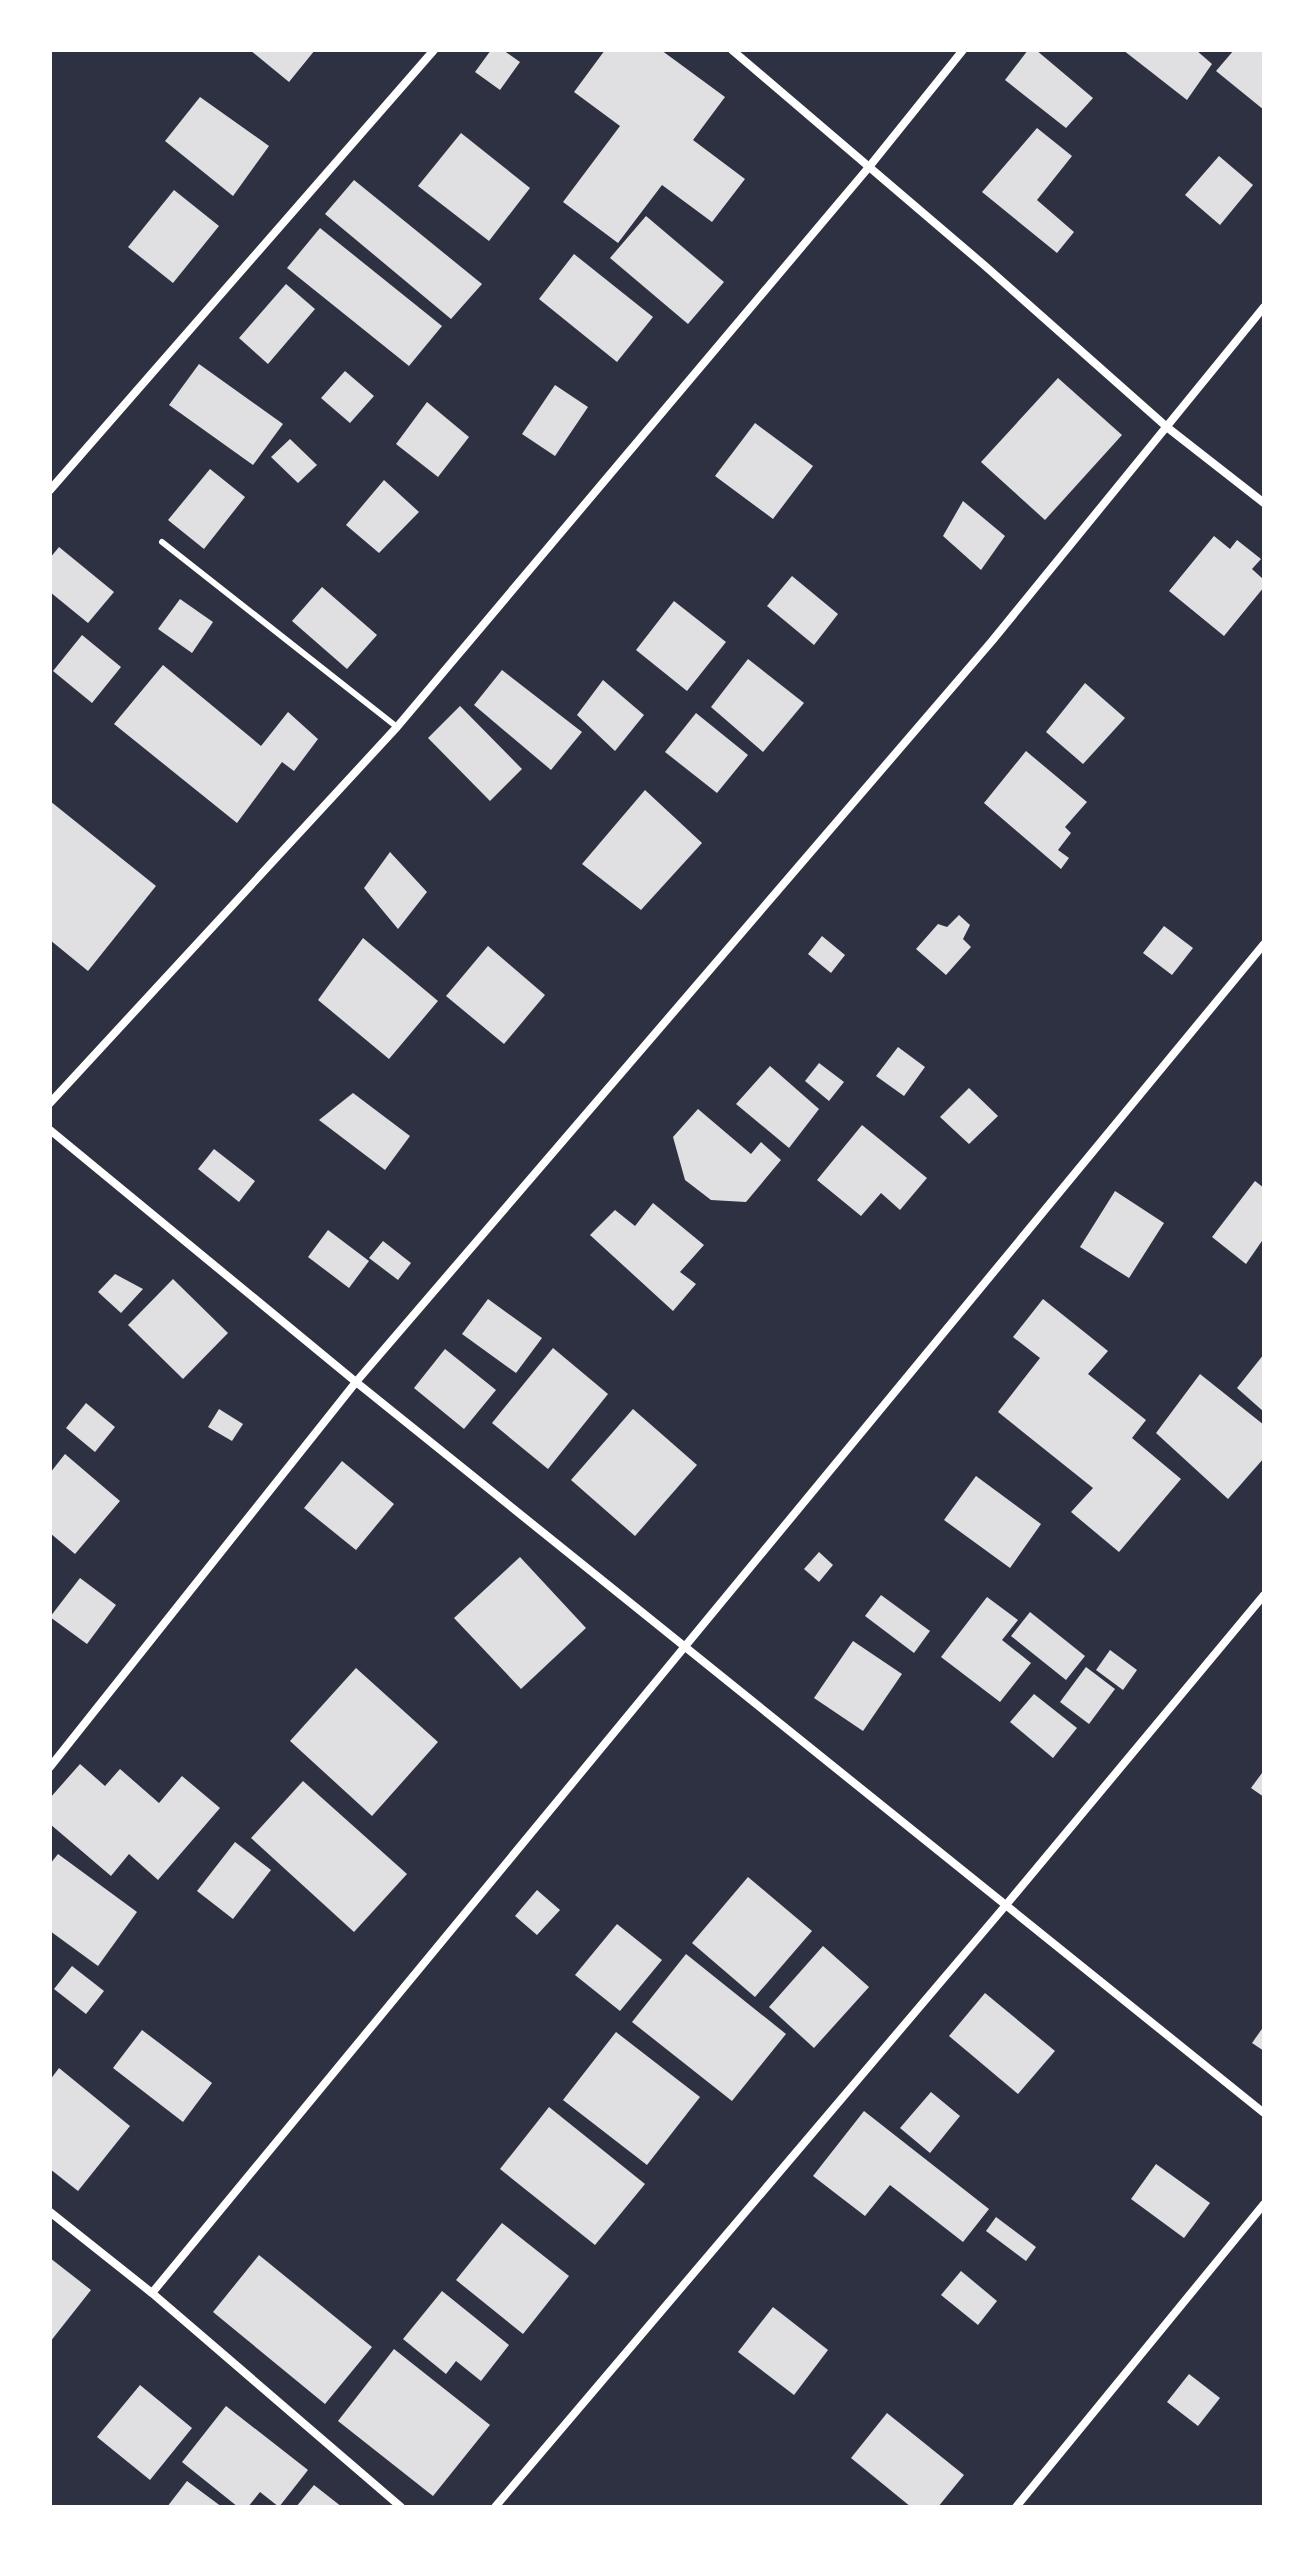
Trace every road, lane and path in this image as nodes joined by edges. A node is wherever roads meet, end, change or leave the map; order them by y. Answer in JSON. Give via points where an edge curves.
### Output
{"nodes":[{"id":1,"x":434,"y":50,"type":"edge"},
{"id":2,"x":732,"y":50,"type":"edge"},
{"id":3,"x":963,"y":50,"type":"edge"},
{"id":4,"x":869,"y":167,"type":"junction"},
{"id":5,"x":1264,"y":307,"type":"edge"},
{"id":6,"x":1168,"y":428,"type":"junction"},
{"id":7,"x":50,"y":490,"type":"edge"},
{"id":8,"x":1264,"y":503,"type":"edge"},
{"id":9,"x":162,"y":542,"type":"dead end"},
{"id":10,"x":397,"y":727,"type":"junction"},
{"id":11,"x":1264,"y":944,"type":"edge"},
{"id":12,"x":50,"y":1103,"type":"edge"},
{"id":13,"x":50,"y":1130,"type":"edge"},
{"id":14,"x":356,"y":1382,"type":"junction"},
{"id":15,"x":1264,"y":1595,"type":"edge"},
{"id":16,"x":684,"y":1648,"type":"junction"},
{"id":17,"x":50,"y":1767,"type":"edge"},
{"id":18,"x":1006,"y":1905,"type":"junction"},
{"id":19,"x":1264,"y":2113,"type":"edge"},
{"id":20,"x":1264,"y":2204,"type":"edge"},
{"id":21,"x":50,"y":2212,"type":"edge"},
{"id":22,"x":152,"y":2293,"type":"junction"},
{"id":23,"x":401,"y":2507,"type":"edge"},
{"id":24,"x":495,"y":2507,"type":"edge"},
{"id":25,"x":1016,"y":2507,"type":"edge"}],
"edges":[{"from":1,"to":7,"type":"street"},
{"from":2,"to":4,"type":"street"},
{"from":3,"to":4,"type":"street"},
{"from":4,"to":6,"type":"street"},
{"from":4,"to":10,"type":"street"},
{"from":5,"to":6,"type":"street"},
{"from":6,"to":8,"type":"street"},
{"from":6,"to":14,"type":"street","via":[[982,653]]},
{"from":9,"to":10,"type":"lane"},
{"from":10,"to":12,"type":"street"},
{"from":11,"to":16,"type":"street"},
{"from":13,"to":14,"type":"street"},
{"from":14,"to":16,"type":"street"},
{"from":14,"to":17,"type":"street"},
{"from":15,"to":18,"type":"street"},
{"from":16,"to":18,"type":"street"},
{"from":16,"to":22,"type":"street"},
{"from":18,"to":19,"type":"street"},
{"from":18,"to":24,"type":"street"},
{"from":20,"to":25,"type":"street"},
{"from":21,"to":22,"type":"street"},
{"from":22,"to":23,"type":"street"}]}
